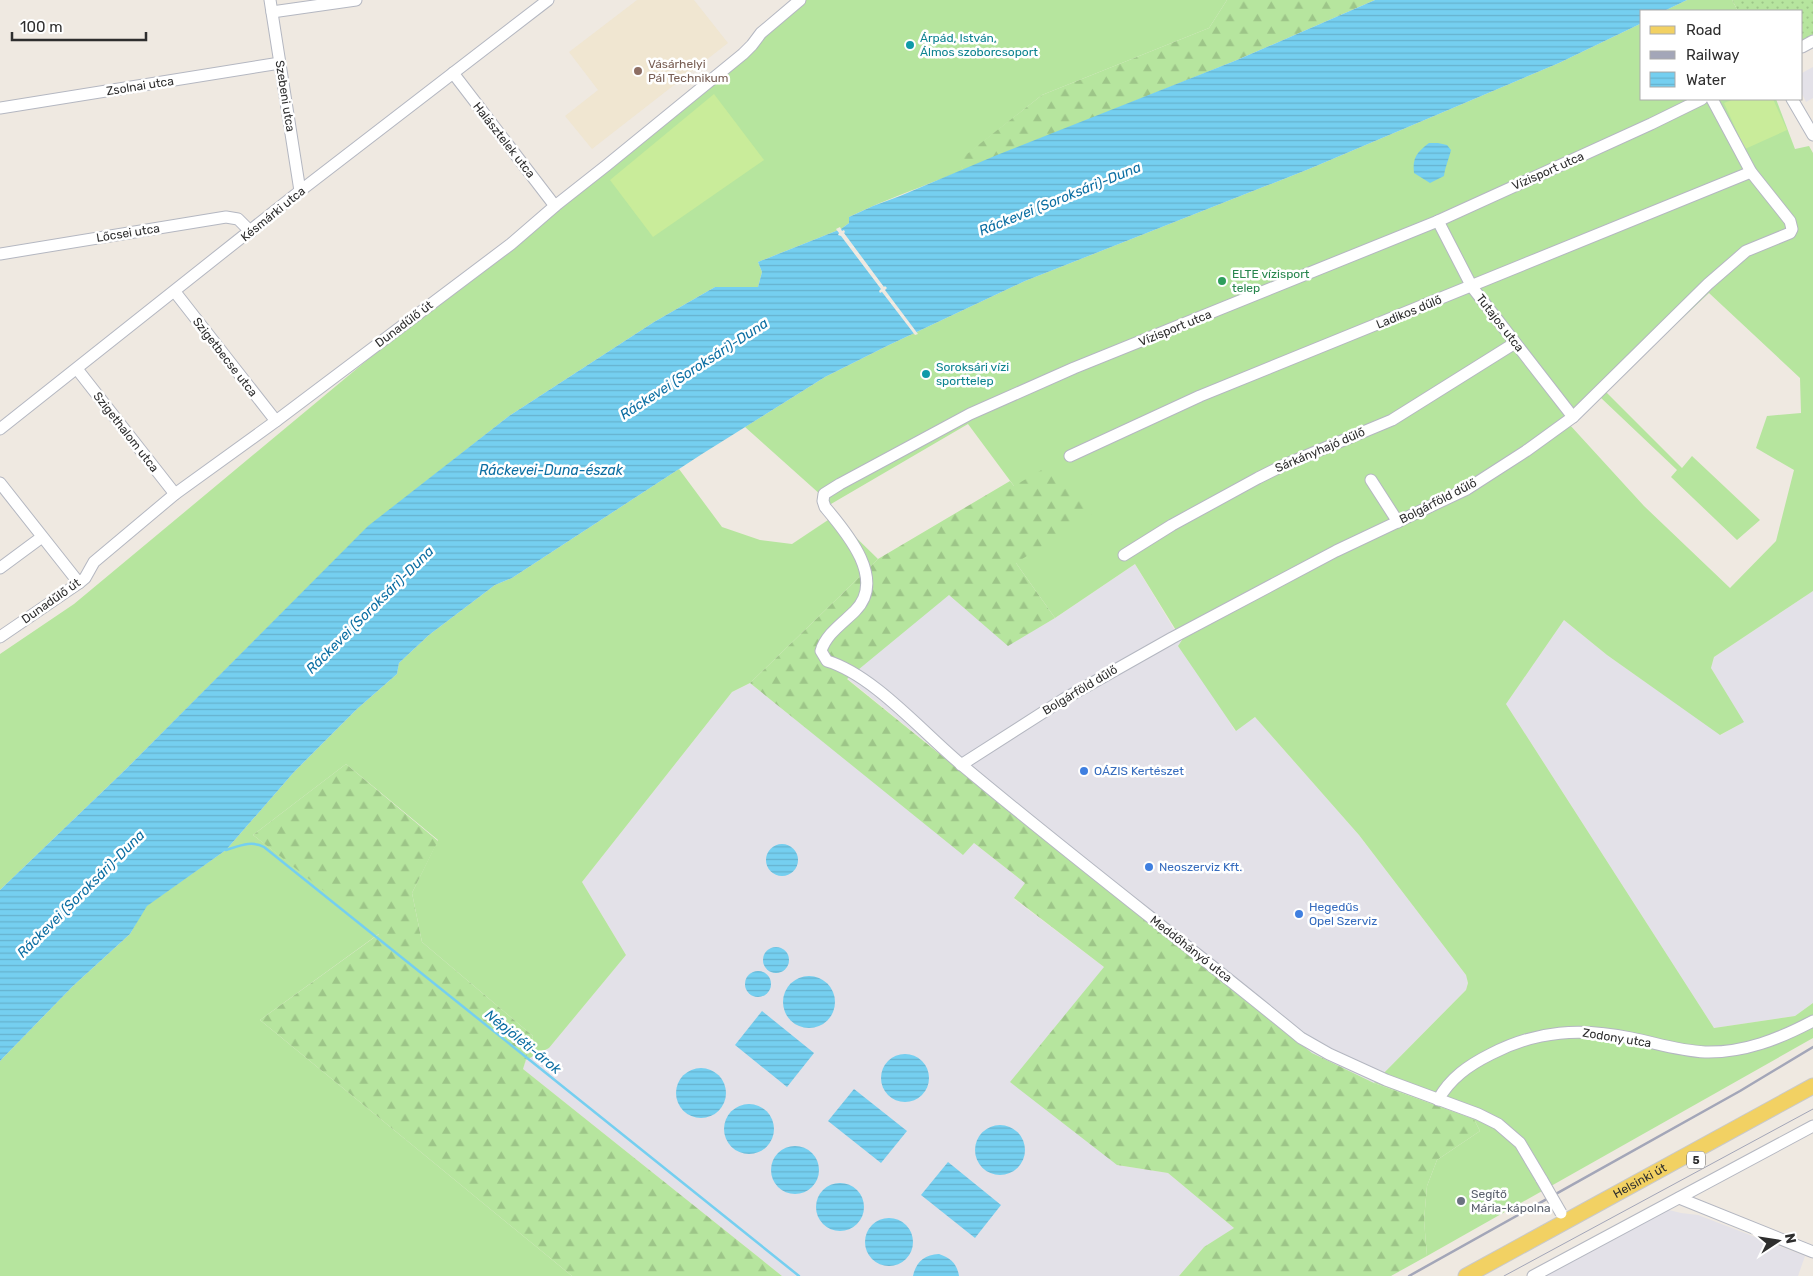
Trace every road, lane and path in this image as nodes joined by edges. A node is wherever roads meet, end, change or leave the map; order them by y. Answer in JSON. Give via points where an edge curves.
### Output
{"nodes":[{"id":1,"x":270,"y":0,"type":"edge"},
{"id":2,"x":356,"y":0,"type":"edge"},
{"id":3,"x":548,"y":0,"type":"edge"},
{"id":4,"x":800,"y":0,"type":"edge"},
{"id":5,"x":272,"y":12,"type":"junction"},
{"id":6,"x":280,"y":63,"type":"junction"},
{"id":7,"x":453,"y":73,"type":"junction"},
{"id":8,"x":1700,"y":100,"type":"edge"},
{"id":9,"x":1713,"y":100,"type":"edge"},
{"id":10,"x":1793,"y":100,"type":"edge"},
{"id":11,"x":0,"y":108,"type":"edge"},
{"id":12,"x":1813,"y":135,"type":"edge"},
{"id":13,"x":1751,"y":172,"type":"junction"},
{"id":14,"x":300,"y":191,"type":"junction"},
{"id":15,"x":555,"y":206,"type":"junction"},
{"id":16,"x":1438,"y":221,"type":"junction"},
{"id":17,"x":251,"y":232,"type":"junction"},
{"id":18,"x":0,"y":254,"type":"edge"},
{"id":19,"x":1472,"y":287,"type":"junction"},
{"id":20,"x":174,"y":292,"type":"junction"},
{"id":21,"x":1515,"y":343,"type":"junction"},
{"id":22,"x":77,"y":369,"type":"junction"},
{"id":23,"x":1573,"y":417,"type":"junction"},
{"id":24,"x":276,"y":421,"type":"junction"},
{"id":25,"x":0,"y":429,"type":"edge"},
{"id":26,"x":1070,"y":456,"type":"dead end"},
{"id":27,"x":1371,"y":480,"type":"dead end"},
{"id":28,"x":0,"y":483,"type":"edge"},
{"id":29,"x":176,"y":494,"type":"junction"},
{"id":30,"x":1398,"y":522,"type":"junction"},
{"id":31,"x":42,"y":537,"type":"junction"},
{"id":32,"x":1124,"y":556,"type":"dead end"},
{"id":33,"x":0,"y":568,"type":"edge"},
{"id":34,"x":79,"y":583,"type":"junction"},
{"id":35,"x":0,"y":637,"type":"edge"},
{"id":36,"x":821,"y":651,"type":"joint"},
{"id":37,"x":961,"y":765,"type":"junction"},
{"id":38,"x":1813,"y":1021,"type":"edge"},
{"id":39,"x":1813,"y":1086,"type":"edge"},
{"id":40,"x":1813,"y":1096,"type":"edge"},
{"id":41,"x":1438,"y":1100,"type":"junction"},
{"id":42,"x":1813,"y":1126,"type":"edge"},
{"id":43,"x":1679,"y":1198,"type":"junction"},
{"id":44,"x":1567,"y":1223,"type":"junction"},
{"id":45,"x":1813,"y":1252,"type":"edge"},
{"id":46,"x":1466,"y":1276,"type":"edge"},
{"id":47,"x":1486,"y":1276,"type":"edge"},
{"id":48,"x":1533,"y":1276,"type":"edge"}],
"edges":[{"from":1,"to":5,"type":"street","name":"Szebeni utca"},
{"from":2,"to":5,"type":"street"},
{"from":3,"to":7,"type":"street","name":"Késmárki utca"},
{"from":4,"to":15,"type":"street","name":"Dunadűlő út","via":[[761,33],[744,54]]},
{"from":5,"to":6,"type":"street","name":"Szebeni utca"},
{"from":6,"to":11,"type":"street","name":"Zsolnai utca"},
{"from":6,"to":14,"type":"street","name":"Szebeni utca"},
{"from":7,"to":14,"type":"street","name":"Késmárki utca"},
{"from":7,"to":15,"type":"street","name":"Halásztelek utca"},
{"from":8,"to":16,"type":"street","name":"Vízisport utca"},
{"from":9,"to":13,"type":"street","name":"Bolgárföld dűlő"},
{"from":10,"to":12,"type":"street"},
{"from":13,"to":19,"type":"street","name":"Ladikos dűlő"},
{"from":13,"to":23,"type":"street","name":"Bolgárföld dűlő","via":[[1790,221],[1790,234],[1746,251]]},
{"from":14,"to":17,"type":"street","name":"Késmárki utca"},
{"from":15,"to":24,"type":"street","name":"Dunadűlő út","via":[[511,244]]},
{"from":16,"to":19,"type":"street","name":"Tutajos utca"},
{"from":16,"to":36,"type":"street","name":"Vízisport utca","via":[[1074,368],[970,414],[824,494],[825,507],[863,559],[867,579],[864,600],[824,641]]},
{"from":17,"to":18,"type":"street","name":"Lőcsei utca","via":[[238,219],[226,217]]},
{"from":17,"to":20,"type":"street","name":"Késmárki utca"},
{"from":19,"to":21,"type":"street","name":"Tutajos utca"},
{"from":19,"to":26,"type":"street","name":"Ladikos dűlő","via":[[1200,396]]},
{"from":20,"to":22,"type":"street","name":"Késmárki utca"},
{"from":20,"to":24,"type":"street","name":"Szigetbecse utca"},
{"from":21,"to":23,"type":"street","name":"Tutajos utca"},
{"from":21,"to":32,"type":"street","name":"Sárkányhajó dűlő","via":[[1392,420],[1258,478],[1172,525]]},
{"from":22,"to":25,"type":"street","name":"Késmárki utca"},
{"from":22,"to":29,"type":"street","name":"Szigethalom utca"},
{"from":23,"to":30,"type":"street","name":"Bolgárföld dűlő","via":[[1467,489]]},
{"from":24,"to":29,"type":"street","name":"Dunadűlő út"},
{"from":27,"to":30,"type":"street"},
{"from":28,"to":31,"type":"street"},
{"from":29,"to":34,"type":"street","name":"Dunadűlő út","via":[[94,562]]},
{"from":30,"to":37,"type":"street","name":"Bolgárföld dűlő","via":[[1336,551],[1172,638],[1064,699]]},
{"from":31,"to":33,"type":"street"},
{"from":31,"to":34,"type":"street"},
{"from":34,"to":35,"type":"street","name":"Dunadűlő út"},
{"from":36,"to":37,"type":"street","name":"Meddőhányó utca","via":[[826,661],[842,665],[889,700]]},
{"from":37,"to":41,"type":"street","name":"Meddőhányó utca","via":[[1301,1038],[1328,1054]]},
{"from":38,"to":41,"type":"street","name":"Zodony utca","via":[[1763,1044],[1706,1052],[1594,1032],[1549,1033],[1496,1051],[1474,1063],[1451,1080]]},
{"from":39,"to":44,"type":"main road","name":"Helsinki út","number":"5"},
{"from":40,"to":44,"type":"main road","name":"Helsinki út","number":"5"},
{"from":41,"to":44,"type":"street","name":"Meddőhányó utca","bridge":true,"via":[[1484,1116],[1505,1128],[1520,1143]]},
{"from":42,"to":43,"type":"street"},
{"from":43,"to":45,"type":"street"},
{"from":43,"to":48,"type":"street"},
{"from":44,"to":46,"type":"main road","name":"Helsinki út","number":"5"},
{"from":44,"to":47,"type":"main road","name":"Helsinki út","number":"5"}]}
